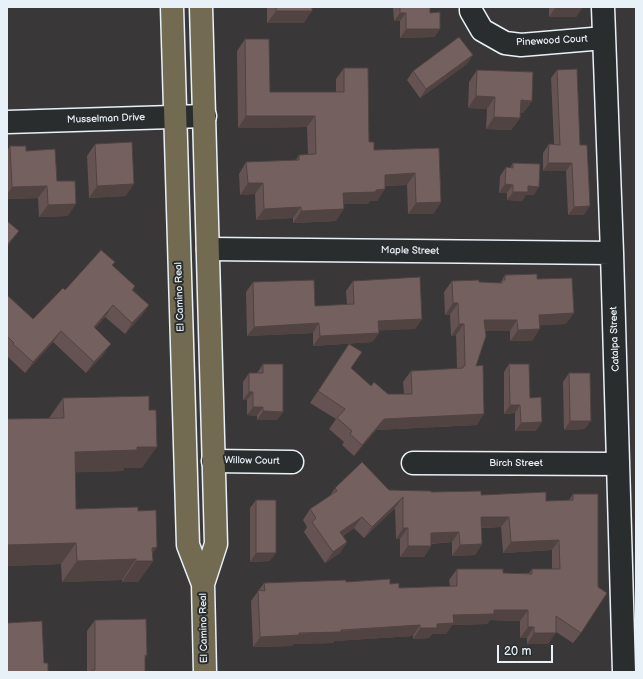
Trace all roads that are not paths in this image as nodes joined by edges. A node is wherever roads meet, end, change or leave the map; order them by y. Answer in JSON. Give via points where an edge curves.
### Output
{"nodes":[{"id":1,"x":172,"y":7,"type":"edge"},
{"id":2,"x":201,"y":7,"type":"edge"},
{"id":3,"x":471,"y":7,"type":"edge"},
{"id":4,"x":603,"y":7,"type":"edge"},
{"id":5,"x":604,"y":38,"type":"junction"},
{"id":6,"x":205,"y":116,"type":"junction"},
{"id":7,"x":175,"y":117,"type":"junction"},
{"id":8,"x":7,"y":122,"type":"edge"},
{"id":9,"x":208,"y":250,"type":"junction"},
{"id":10,"x":612,"y":253,"type":"junction"},
{"id":11,"x":213,"y":461,"type":"junction"},
{"id":12,"x":292,"y":462,"type":"dead end"},
{"id":13,"x":414,"y":463,"type":"dead end"},
{"id":14,"x":618,"y":464,"type":"junction"},
{"id":15,"x":203,"y":584,"type":"junction"},
{"id":16,"x":205,"y":672,"type":"edge"},
{"id":17,"x":624,"y":672,"type":"edge"}],
"edges":[{"from":1,"to":7,"type":"main road","name":"El Camino Real"},
{"from":2,"to":6,"type":"main road","name":"El Camino Real"},
{"from":3,"to":5,"type":"street","name":"Pinewood Court","via":[[482,30],[505,43],[521,45]]},
{"from":4,"to":5,"type":"street","name":"Catalpa Street"},
{"from":5,"to":10,"type":"street","name":"Catalpa Street"},
{"from":6,"to":7,"type":"street","name":"Musselman Drive"},
{"from":6,"to":9,"type":"main road","name":"El Camino Real"},
{"from":7,"to":8,"type":"street","name":"Musselman Drive"},
{"from":7,"to":15,"type":"main road","name":"El Camino Real","via":[[188,545]]},
{"from":9,"to":10,"type":"street","name":"Maple Street"},
{"from":9,"to":11,"type":"main road","name":"El Camino Real"},
{"from":10,"to":14,"type":"street","name":"Catalpa Street"},
{"from":11,"to":12,"type":"street","name":"Willow Court"},
{"from":11,"to":15,"type":"main road","name":"El Camino Real","via":[[216,544]]},
{"from":13,"to":14,"type":"street","name":"Birch Street"},
{"from":14,"to":17,"type":"street","name":"Catalpa Street"},
{"from":15,"to":16,"type":"main road","name":"El Camino Real"}]}
